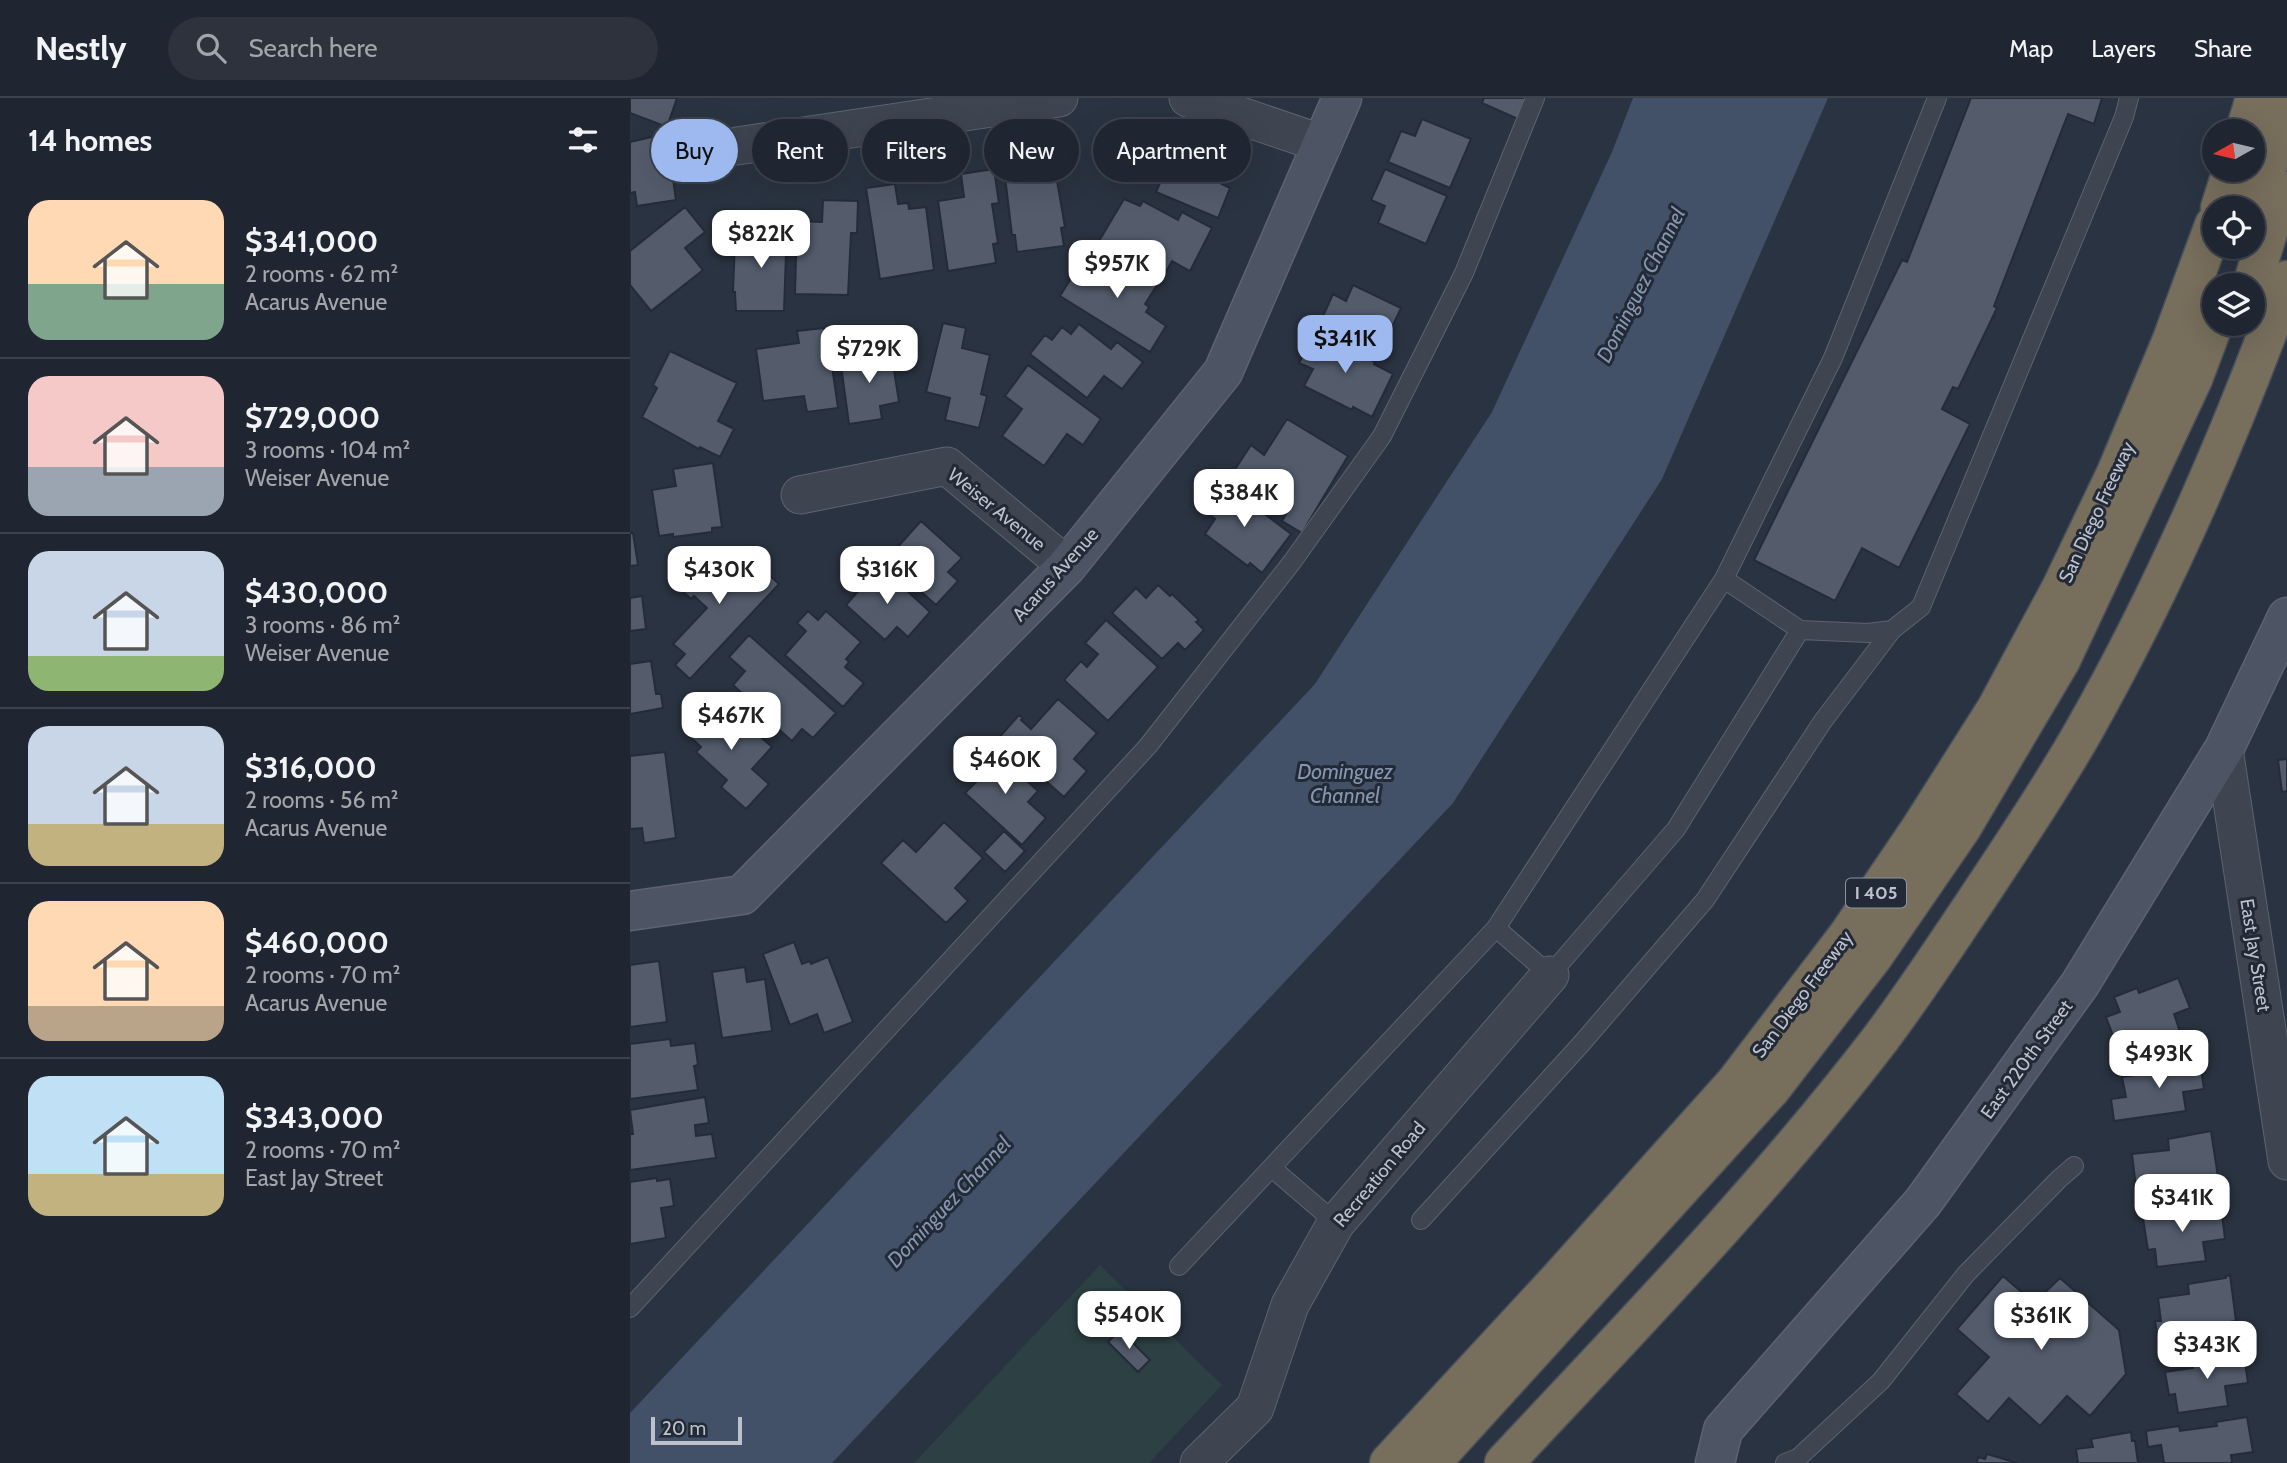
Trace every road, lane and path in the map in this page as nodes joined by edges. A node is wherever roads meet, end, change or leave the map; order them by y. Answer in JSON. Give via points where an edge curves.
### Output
{"nodes":[{"id":1,"x":1059,"y":98,"type":"edge"},
{"id":2,"x":1188,"y":98,"type":"edge"},
{"id":3,"x":1342,"y":98,"type":"edge"},
{"id":4,"x":1535,"y":98,"type":"edge"},
{"id":5,"x":1937,"y":98,"type":"edge"},
{"id":6,"x":2129,"y":98,"type":"edge"},
{"id":7,"x":2255,"y":98,"type":"edge"},
{"id":8,"x":2287,"y":103,"type":"edge"},
{"id":9,"x":2249,"y":119,"type":"edge"},
{"id":10,"x":1323,"y":144,"type":"junction"},
{"id":11,"x":738,"y":146,"type":"edge"},
{"id":12,"x":2287,"y":172,"type":"edge"},
{"id":13,"x":2258,"y":196,"type":"edge"},
{"id":14,"x":2202,"y":257,"type":"edge"},
{"id":15,"x":2256,"y":273,"type":"edge"},
{"id":16,"x":2287,"y":280,"type":"edge"},
{"id":17,"x":2209,"y":336,"type":"edge"},
{"id":18,"x":2234,"y":336,"type":"edge"},
{"id":19,"x":800,"y":495,"type":"dead end"},
{"id":20,"x":1067,"y":566,"type":"junction"},
{"id":21,"x":1724,"y":579,"type":"junction"},
{"id":22,"x":2287,"y":617,"type":"edge"},
{"id":23,"x":1800,"y":630,"type":"junction"},
{"id":24,"x":1892,"y":630,"type":"junction"},
{"id":25,"x":2224,"y":749,"type":"junction"},
{"id":26,"x":630,"y":911,"type":"edge"},
{"id":27,"x":1496,"y":928,"type":"junction"},
{"id":28,"x":1550,"y":975,"type":"junction"},
{"id":29,"x":2287,"y":1161,"type":"edge"},
{"id":30,"x":2074,"y":1166,"type":"dead end"},
{"id":31,"x":1272,"y":1168,"type":"junction"},
{"id":32,"x":1421,"y":1220,"type":"dead end"},
{"id":33,"x":1336,"y":1223,"type":"junction"},
{"id":34,"x":1179,"y":1266,"type":"dead end"},
{"id":35,"x":630,"y":1308,"type":"edge"},
{"id":36,"x":1199,"y":1463,"type":"edge"},
{"id":37,"x":1389,"y":1463,"type":"edge"},
{"id":38,"x":1431,"y":1463,"type":"edge"},
{"id":39,"x":1457,"y":1463,"type":"edge"},
{"id":40,"x":1504,"y":1463,"type":"edge"},
{"id":41,"x":1715,"y":1463,"type":"edge"},
{"id":42,"x":1785,"y":1463,"type":"edge"}],
"edges":[{"from":1,"to":11,"type":"street"},
{"from":2,"to":10,"type":"street"},
{"from":3,"to":10,"type":"street","name":"Acarus Avenue"},
{"from":4,"to":35,"type":"lane","via":[[1464,273],[1382,436],[1292,562],[1148,746]]},
{"from":5,"to":21,"type":"lane","via":[[1833,358]]},
{"from":6,"to":24,"type":"lane","via":[[1921,607]]},
{"from":7,"to":9,"type":"highway"},
{"from":8,"to":13,"type":"highway"},
{"from":10,"to":20,"type":"street","name":"Acarus Avenue","via":[[1223,372]]},
{"from":12,"to":15,"type":"highway"},
{"from":14,"to":37,"type":"highway","name":"San Diego Freeway","number":"I 405","via":[[2116,473],[2061,589],[1996,709],[1920,829],[1848,935],[1735,1083]]},
{"from":16,"to":40,"type":"highway","via":[[2256,368],[2143,618],[2082,733],[1988,882],[1882,1036],[1789,1151]]},
{"from":17,"to":38,"type":"highway","via":[[2061,660],[1961,830],[1771,1089]]},
{"from":18,"to":39,"type":"highway","via":[[2209,402],[2075,675],[2004,795],[1848,1027],[1706,1198]]},
{"from":19,"to":20,"type":"street","name":"Weiser Avenue","via":[[947,466]]},
{"from":20,"to":26,"type":"street","name":"Acarus Avenue","via":[[742,895]]},
{"from":21,"to":23,"type":"lane"},
{"from":21,"to":27,"type":"lane"},
{"from":22,"to":25,"type":"street","name":"East 220th Street"},
{"from":23,"to":24,"type":"lane"},
{"from":23,"to":28,"type":"lane","via":[[1675,829]]},
{"from":24,"to":32,"type":"lane","via":[[1823,721],[1705,900]]},
{"from":25,"to":29,"type":"street","name":"East Jay Street"},
{"from":25,"to":41,"type":"street","name":"East 220th Street","via":[[2080,984],[1923,1202],[1723,1430]]},
{"from":27,"to":28,"type":"lane"},
{"from":27,"to":31,"type":"lane"},
{"from":28,"to":33,"type":"street","name":"Recreation Road"},
{"from":30,"to":42,"type":"lane","via":[[1966,1274],[1881,1381],[1798,1458]]},
{"from":31,"to":33,"type":"lane"},
{"from":31,"to":34,"type":"lane"},
{"from":33,"to":36,"type":"street","name":"Recreation Road","via":[[1290,1305],[1255,1408]]}]}
